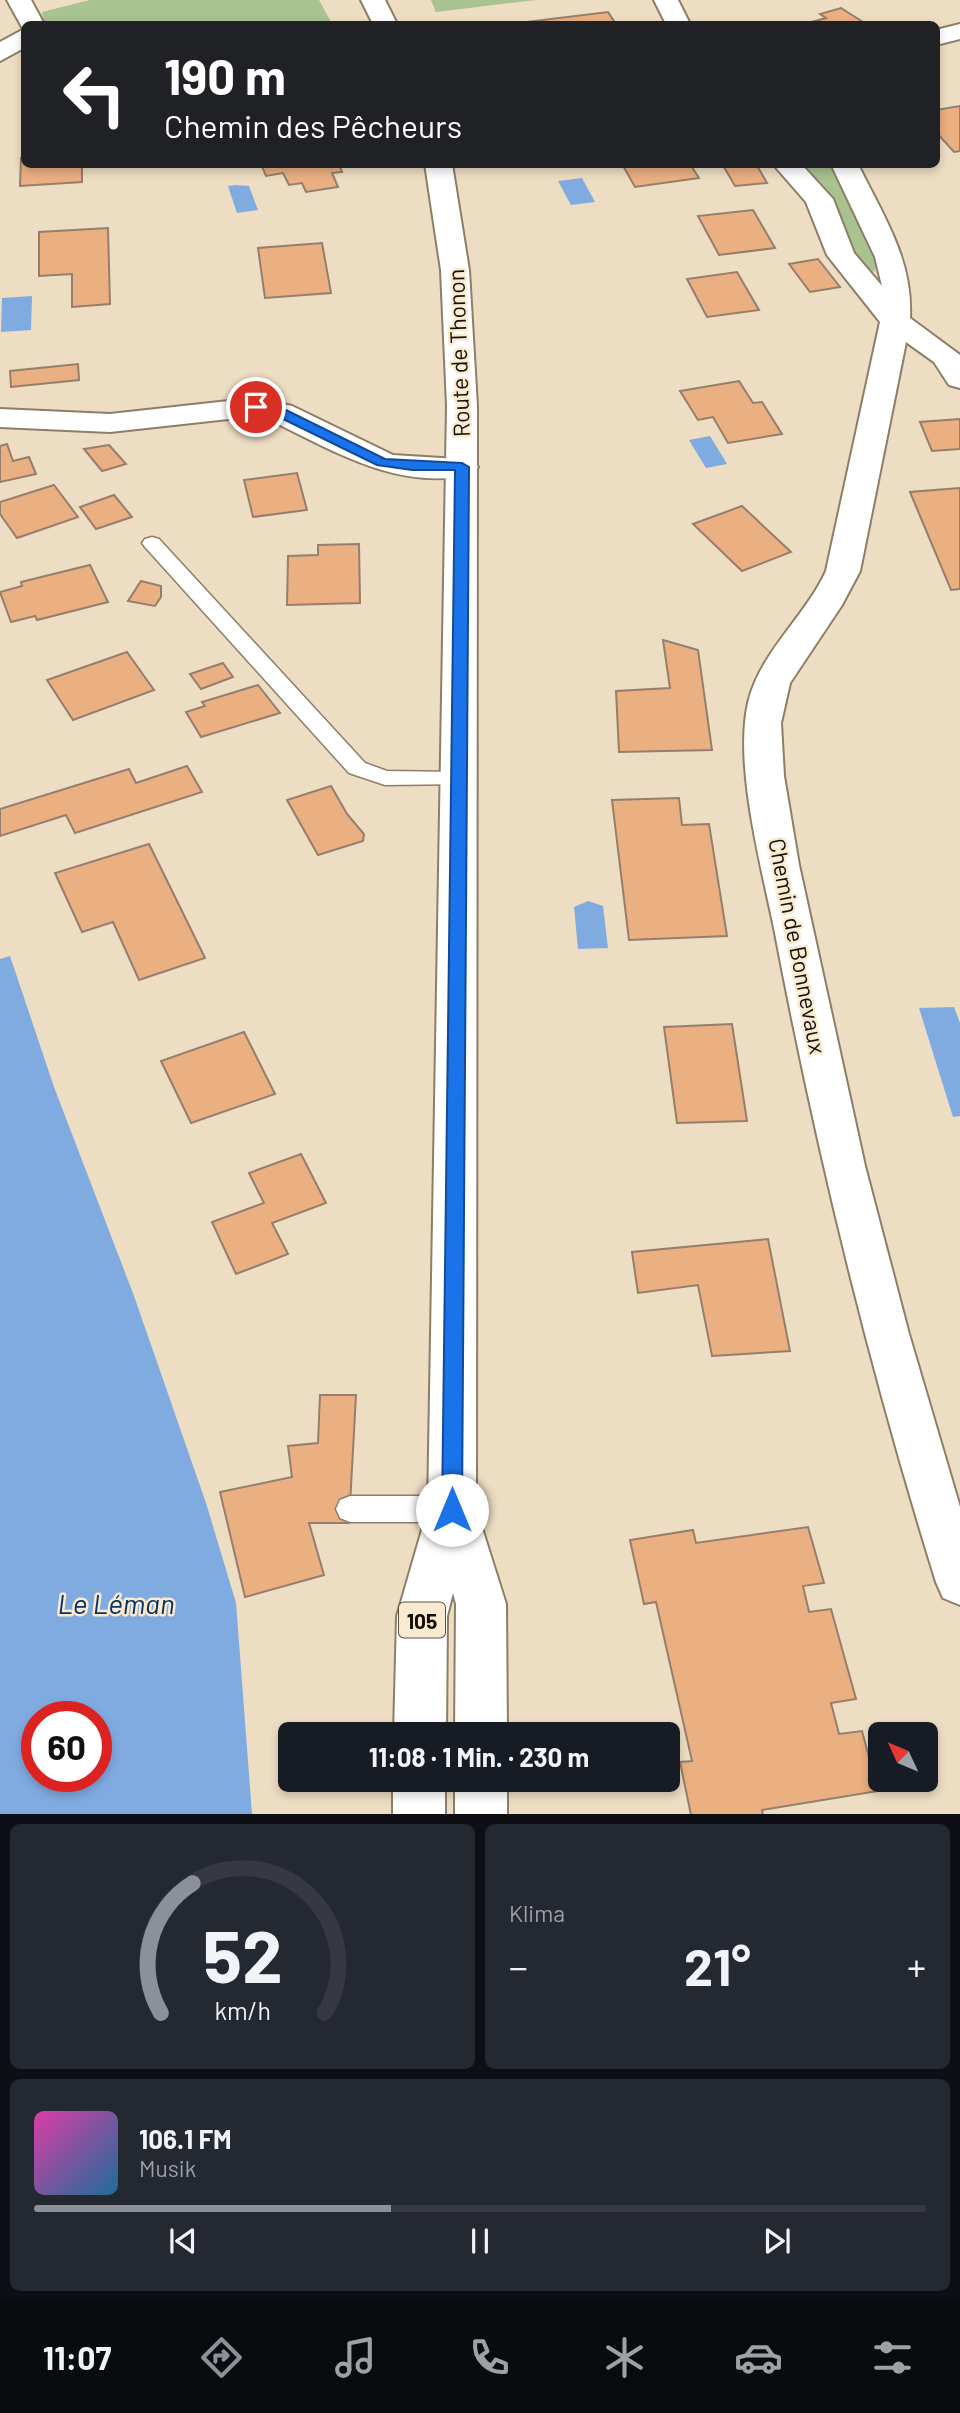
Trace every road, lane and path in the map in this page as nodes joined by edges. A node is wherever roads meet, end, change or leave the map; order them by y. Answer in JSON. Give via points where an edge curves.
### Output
{"nodes":[{"id":1,"x":19,"y":0,"type":"edge"},
{"id":2,"x":373,"y":0,"type":"edge"},
{"id":3,"x":666,"y":0,"type":"edge"},
{"id":4,"x":30,"y":21,"type":"edge"},
{"id":5,"x":384,"y":21,"type":"edge"},
{"id":6,"x":676,"y":21,"type":"edge"},
{"id":7,"x":960,"y":31,"type":"edge"},
{"id":8,"x":940,"y":37,"type":"edge"},
{"id":9,"x":21,"y":39,"type":"edge"},
{"id":10,"x":0,"y":53,"type":"edge"},
{"id":11,"x":439,"y":168,"type":"edge"},
{"id":12,"x":790,"y":168,"type":"edge"},
{"id":13,"x":846,"y":168,"type":"edge"},
{"id":14,"x":895,"y":321,"type":"junction"},
{"id":15,"x":960,"y":379,"type":"edge"},
{"id":16,"x":0,"y":418,"type":"edge"},
{"id":17,"x":462,"y":467,"type":"junction"},
{"id":18,"x":152,"y":543,"type":"dead end"},
{"id":19,"x":458,"y":779,"type":"junction"},
{"id":20,"x":350,"y":1509,"type":"dead end"},
{"id":21,"x":452,"y":1510,"type":"junction"},
{"id":22,"x":960,"y":1582,"type":"edge"},
{"id":23,"x":420,"y":1722,"type":"edge"},
{"id":24,"x":481,"y":1722,"type":"edge"},
{"id":25,"x":419,"y":1792,"type":"edge"},
{"id":26,"x":481,"y":1792,"type":"edge"},
{"id":27,"x":419,"y":1814,"type":"edge"},
{"id":28,"x":481,"y":1814,"type":"edge"}],
"edges":[{"from":1,"to":4,"type":"street"},
{"from":2,"to":5,"type":"street"},
{"from":3,"to":6,"type":"street"},
{"from":7,"to":8,"type":"street"},
{"from":9,"to":10,"type":"street"},
{"from":11,"to":17,"type":"street","name":"Route de Thonon","number":"105","via":[[458,302]]},
{"from":12,"to":14,"type":"street","via":[[819,198],[841,255]]},
{"from":13,"to":14,"type":"street","name":"Chemin de Bonnevaux","via":[[889,257],[897,289]]},
{"from":14,"to":15,"type":"street","via":[[946,356]]},
{"from":14,"to":22,"type":"street","name":"Chemin de Bonnevaux","via":[[843,571],[835,594],[797,640],[778,672],[766,704],[764,750],[777,850],[808,1004],[907,1417]]},
{"from":16,"to":17,"type":"street","via":[[110,423],[256,407],[288,415],[382,462]]},
{"from":17,"to":19,"type":"street","name":"Route de Thonon","number":"105"},
{"from":18,"to":19,"type":"lane","via":[[358,768],[385,778]]},
{"from":19,"to":21,"type":"street","name":"Route de Thonon","number":"105"},
{"from":20,"to":21,"type":"lane"},
{"from":21,"to":23,"type":"street","name":"Route de Thonon","number":"105","via":[[422,1616]]},
{"from":21,"to":24,"type":"street","name":"Route de Thonon","number":"105","via":[[481,1604]]},
{"from":25,"to":27,"type":"street"},
{"from":26,"to":28,"type":"street"}]}
